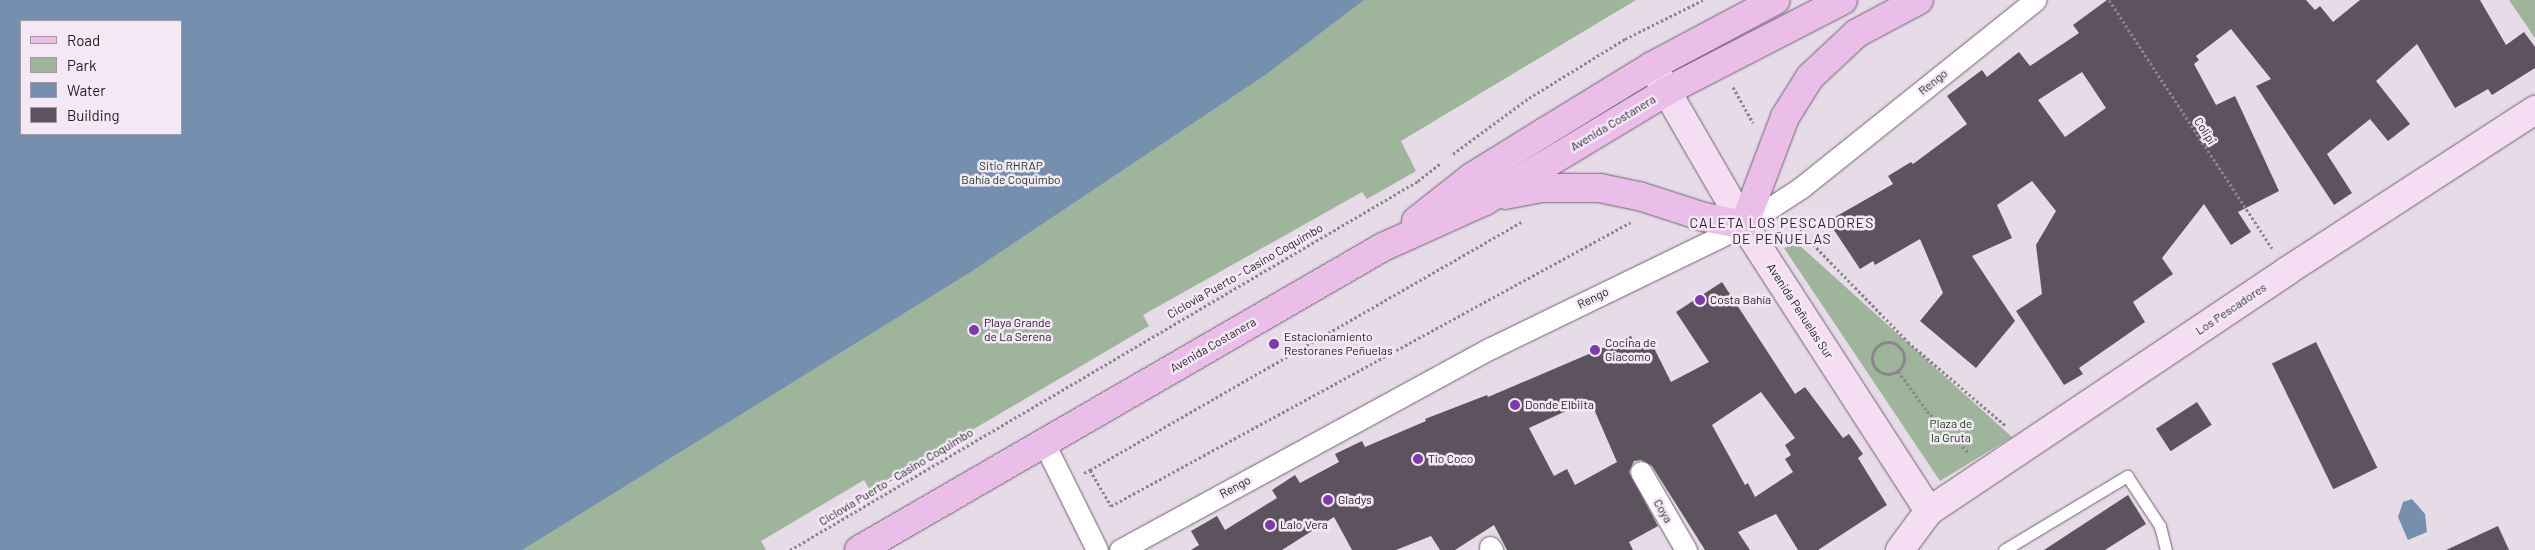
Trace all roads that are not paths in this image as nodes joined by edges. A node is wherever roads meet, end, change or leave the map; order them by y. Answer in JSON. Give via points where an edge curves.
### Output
{"nodes":[{"id":1,"x":1776,"y":0,"type":"edge"},
{"id":2,"x":1843,"y":0,"type":"edge"},
{"id":3,"x":1919,"y":0,"type":"edge"},
{"id":4,"x":2035,"y":0,"type":"edge"},
{"id":5,"x":1652,"y":66,"type":"junction"},
{"id":6,"x":1666,"y":91,"type":"junction"},
{"id":7,"x":2535,"y":110,"type":"edge"},
{"id":8,"x":1485,"y":201,"type":"junction"},
{"id":9,"x":1744,"y":225,"type":"junction"},
{"id":10,"x":1383,"y":247,"type":"junction"},
{"id":11,"x":1044,"y":443,"type":"junction"},
{"id":12,"x":1641,"y":472,"type":"dead end"},
{"id":13,"x":1929,"y":511,"type":"junction"},
{"id":14,"x":859,"y":550,"type":"edge"},
{"id":15,"x":1096,"y":550,"type":"edge"},
{"id":16,"x":1120,"y":550,"type":"edge"},
{"id":17,"x":1686,"y":550,"type":"edge"},
{"id":18,"x":1900,"y":550,"type":"edge"},
{"id":19,"x":2004,"y":550,"type":"edge"},
{"id":20,"x":2166,"y":550,"type":"edge"}],
"edges":[{"from":1,"to":5,"type":"main road","name":"Avenida Costanera"},
{"from":2,"to":6,"type":"main road","name":"Avenida Costanera"},
{"from":3,"to":9,"type":"main road","via":[[1857,33],[1810,77],[1786,117]]},
{"from":4,"to":9,"type":"street","name":"Rengo","via":[[1802,187]]},
{"from":5,"to":6,"type":"street","name":"Avenida Peñuelas Sur"},
{"from":5,"to":10,"type":"main road","name":"Avenida Costanera","via":[[1472,177]]},
{"from":6,"to":8,"type":"main road","name":"Avenida Costanera"},
{"from":6,"to":9,"type":"street","name":"Avenida Peñuelas Sur"},
{"from":7,"to":13,"type":"street","name":"Los Pescadores","via":[[2287,271]]},
{"from":8,"to":9,"type":"main road","via":[[1542,188],[1600,188]]},
{"from":8,"to":10,"type":"main road","name":"Avenida Costanera"},
{"from":9,"to":13,"type":"street","name":"Avenida Peñuelas Sur"},
{"from":9,"to":16,"type":"street","name":"Rengo","via":[[1491,348]]},
{"from":10,"to":11,"type":"main road","name":"Avenida Costanera"},
{"from":11,"to":14,"type":"main road","name":"Avenida Costanera"},
{"from":11,"to":15,"type":"street"},
{"from":12,"to":17,"type":"street","name":"Coya"},
{"from":13,"to":18,"type":"street"},
{"from":19,"to":20,"type":"lane","via":[[2128,476],[2160,526]]}]}
